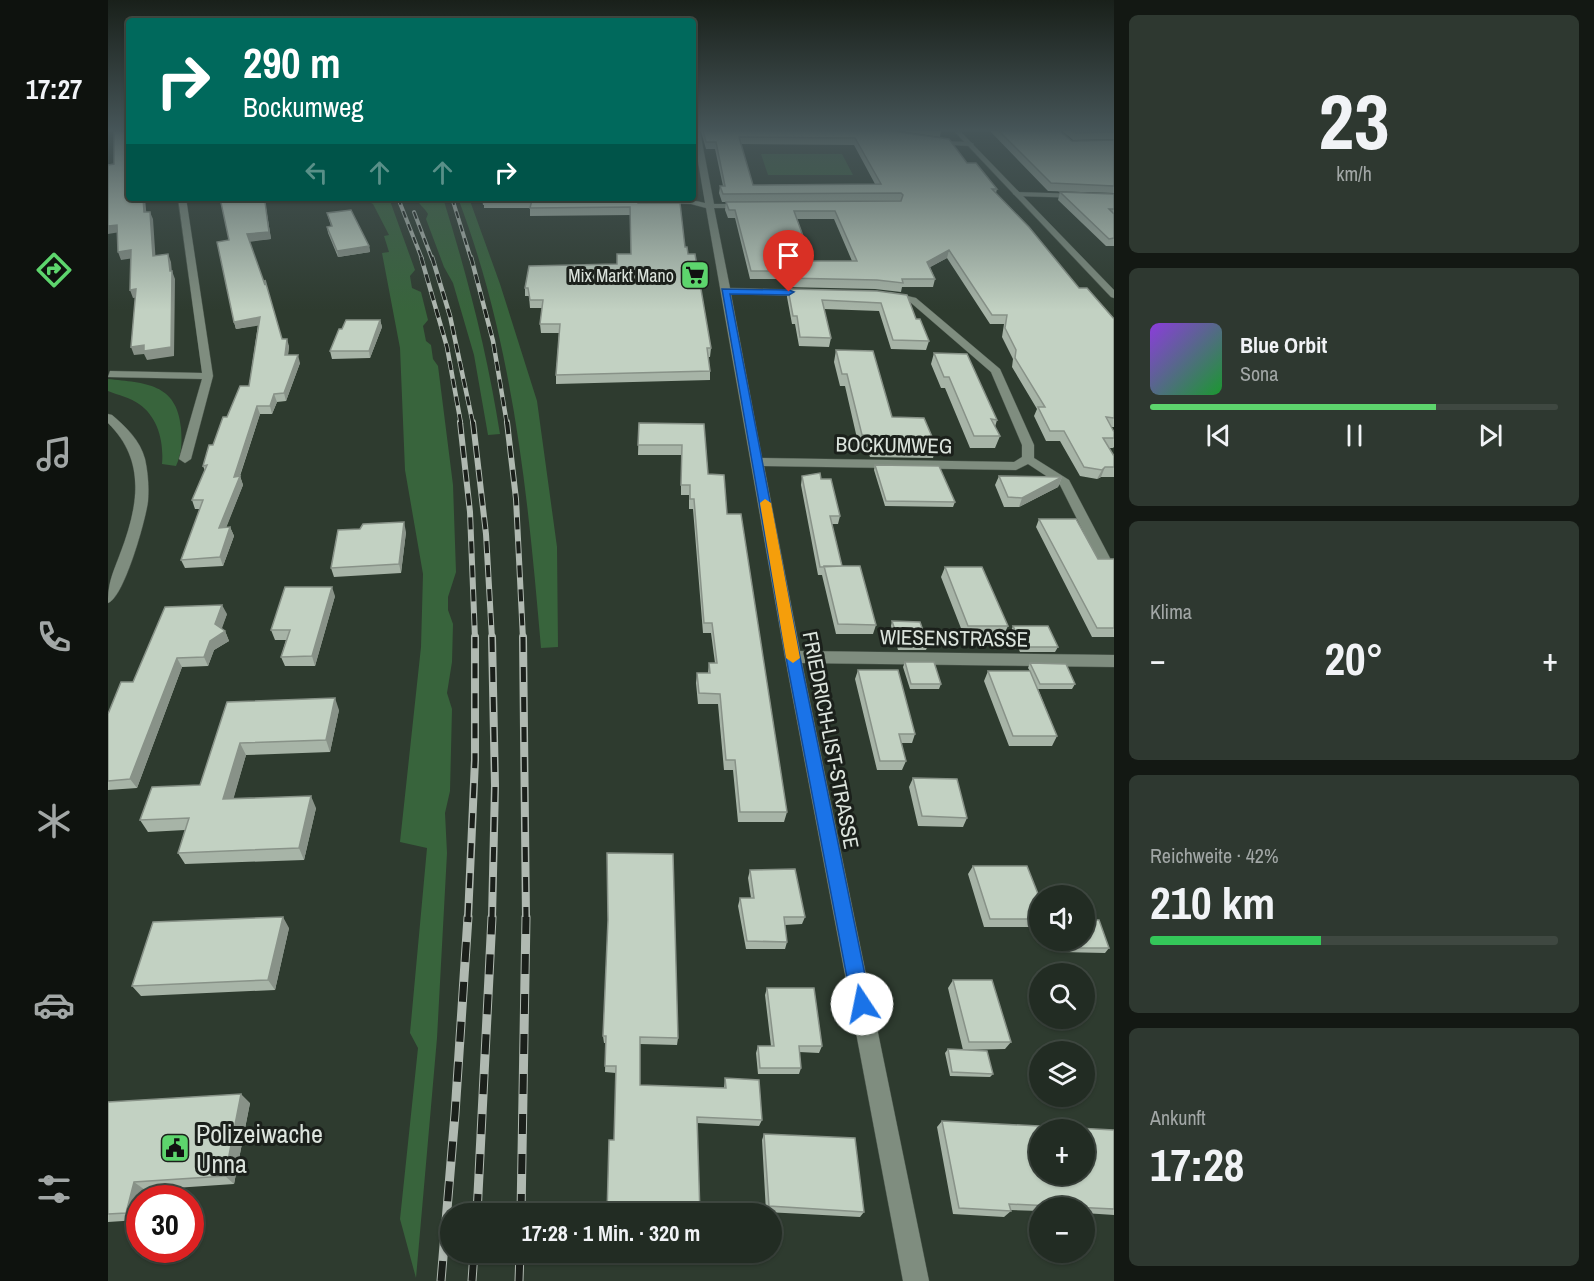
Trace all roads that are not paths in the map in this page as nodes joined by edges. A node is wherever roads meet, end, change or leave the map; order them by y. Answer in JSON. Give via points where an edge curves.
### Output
{"nodes":[{"id":1,"x":708,"y":191,"type":"edge"},
{"id":2,"x":1014,"y":191,"type":"edge"},
{"id":3,"x":1017,"y":194,"type":"junction"},
{"id":4,"x":1114,"y":197,"type":"edge"},
{"id":5,"x":182,"y":201,"type":"edge"},
{"id":6,"x":680,"y":201,"type":"edge"},
{"id":7,"x":710,"y":206,"type":"junction"},
{"id":8,"x":757,"y":206,"type":"edge"},
{"id":9,"x":725,"y":291,"type":"junction"},
{"id":10,"x":818,"y":293,"type":"edge"},
{"id":11,"x":875,"y":294,"type":"edge"},
{"id":12,"x":1114,"y":295,"type":"edge"},
{"id":13,"x":110,"y":374,"type":"dead end"},
{"id":14,"x":208,"y":376,"type":"junction"},
{"id":15,"x":108,"y":417,"type":"edge"},
{"id":16,"x":185,"y":459,"type":"dead end"},
{"id":17,"x":1028,"y":459,"type":"junction"},
{"id":18,"x":758,"y":462,"type":"junction"},
{"id":19,"x":1103,"y":558,"type":"edge"},
{"id":20,"x":108,"y":598,"type":"edge"},
{"id":21,"x":793,"y":657,"type":"junction"},
{"id":22,"x":1114,"y":661,"type":"edge"},
{"id":23,"x":916,"y":1281,"type":"edge"}],
"edges":[{"from":1,"to":7,"type":"street","name":"FRIEDRICH-LIST-STRASSE"},
{"from":2,"to":3,"type":"street"},
{"from":3,"to":4,"type":"street"},
{"from":3,"to":12,"type":"street"},
{"from":5,"to":14,"type":"street"},
{"from":6,"to":7,"type":"street"},
{"from":7,"to":8,"type":"street"},
{"from":7,"to":9,"type":"street","name":"FRIEDRICH-LIST-STRASSE"},
{"from":9,"to":10,"type":"street"},
{"from":9,"to":18,"type":"street","name":"FRIEDRICH-LIST-STRASSE"},
{"from":11,"to":17,"type":"street","via":[[913,300],[996,371],[1028,445]]},
{"from":13,"to":14,"type":"street"},
{"from":14,"to":16,"type":"street"},
{"from":15,"to":20,"type":"street","via":[[127,434],[136,452],[143,494],[139,518]]},
{"from":17,"to":18,"type":"street","name":"BOCKUMWEG","via":[[1005,466]]},
{"from":17,"to":19,"type":"street","via":[[1065,483]]},
{"from":18,"to":21,"type":"street","name":"FRIEDRICH-LIST-STRASSE"},
{"from":21,"to":22,"type":"street","name":"WIESENSTRASSE"},
{"from":21,"to":23,"type":"street","name":"FRIEDRICH-LIST-STRASSE"}]}
